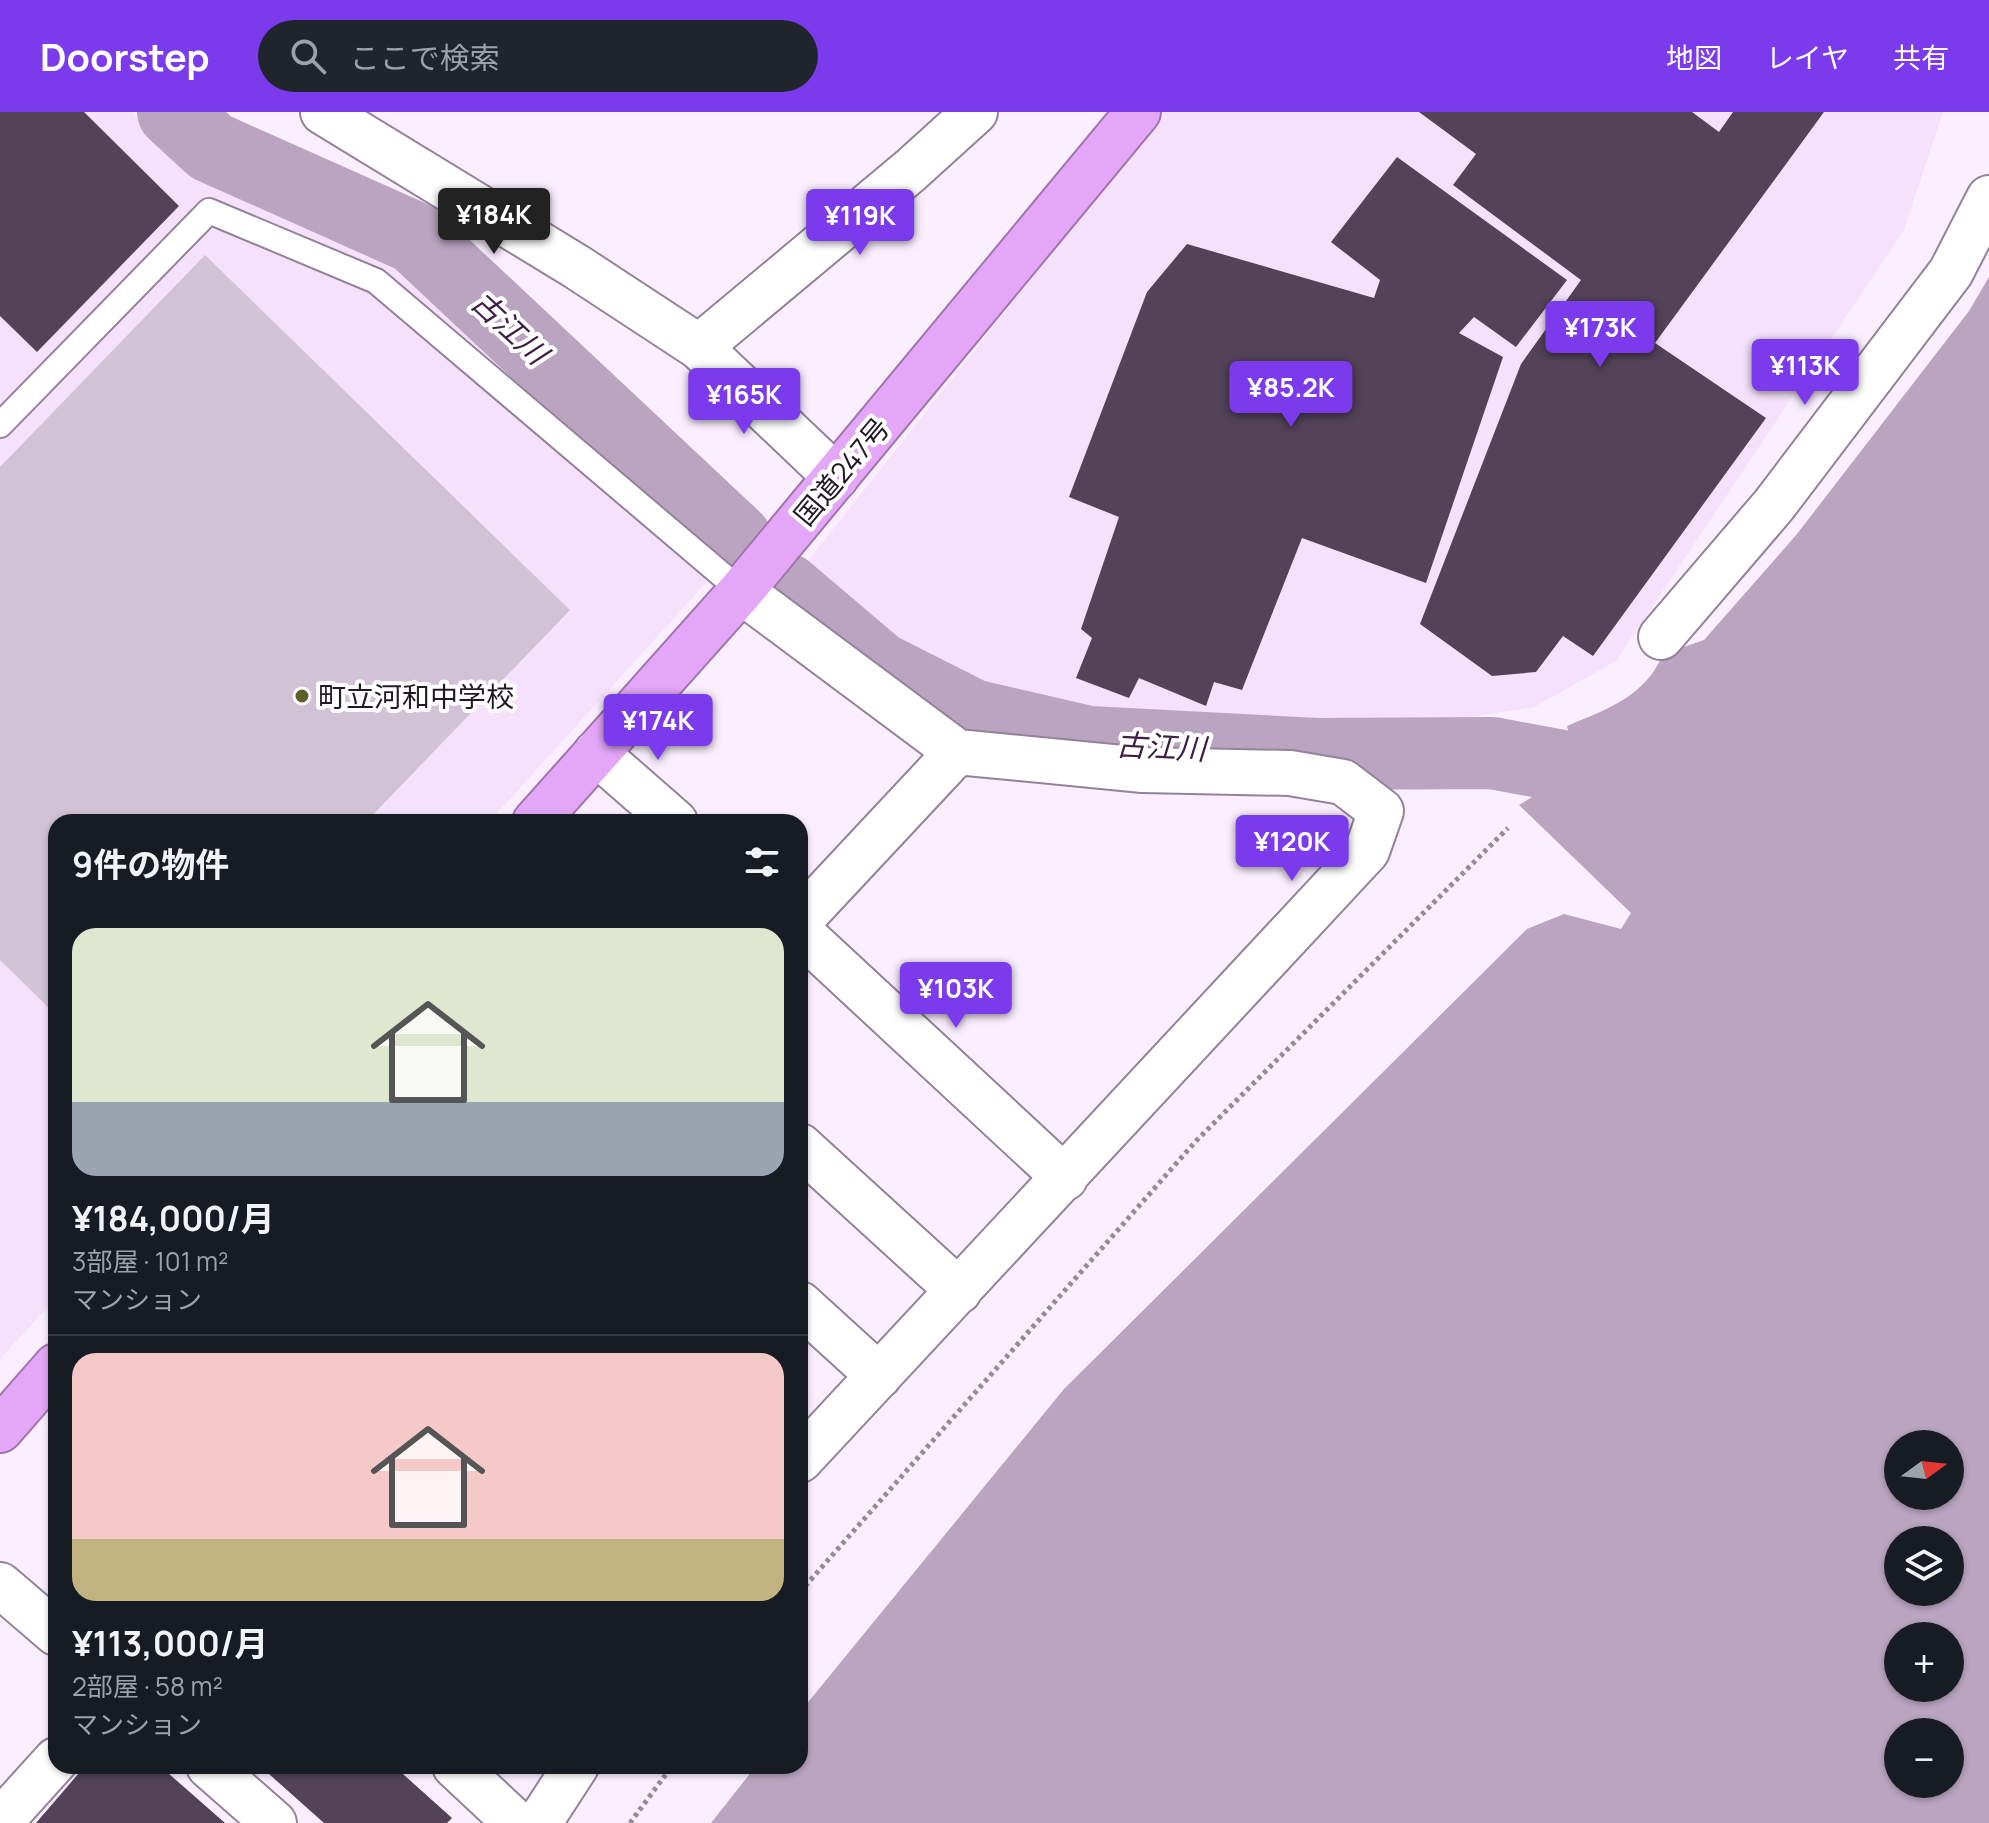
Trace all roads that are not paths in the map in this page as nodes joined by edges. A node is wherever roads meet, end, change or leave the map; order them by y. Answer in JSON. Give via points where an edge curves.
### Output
{"nodes":[{"id":1,"x":323,"y":112,"type":"edge"},
{"id":2,"x":975,"y":112,"type":"edge"},
{"id":3,"x":1138,"y":112,"type":"edge"},
{"id":4,"x":1989,"y":198,"type":"edge"},
{"id":5,"x":699,"y":347,"type":"junction"},
{"id":6,"x":0,"y":425,"type":"edge"},
{"id":7,"x":836,"y":477,"type":"junction"},
{"id":8,"x":741,"y":591,"type":"junction"},
{"id":9,"x":1661,"y":637,"type":"dead end"},
{"id":10,"x":957,"y":752,"type":"junction"},
{"id":11,"x":596,"y":753,"type":"junction"},
{"id":12,"x":542,"y":814,"type":"edge"},
{"id":13,"x":666,"y":814,"type":"edge"},
{"id":14,"x":808,"y":911,"type":"edge"},
{"id":15,"x":808,"y":939,"type":"edge"},
{"id":16,"x":808,"y":1153,"type":"edge"},
{"id":17,"x":1065,"y":1178,"type":"junction"},
{"id":18,"x":959,"y":1291,"type":"junction"},
{"id":19,"x":808,"y":1311,"type":"edge"},
{"id":20,"x":48,"y":1375,"type":"edge"},
{"id":21,"x":879,"y":1376,"type":"junction"},
{"id":22,"x":0,"y":1430,"type":"edge"},
{"id":23,"x":808,"y":1451,"type":"edge"},
{"id":24,"x":0,"y":1585,"type":"edge"},
{"id":25,"x":48,"y":1626,"type":"edge"},
{"id":26,"x":48,"y":1769,"type":"edge"},
{"id":27,"x":218,"y":1774,"type":"edge"},
{"id":28,"x":464,"y":1774,"type":"edge"},
{"id":29,"x":571,"y":1774,"type":"edge"},
{"id":30,"x":0,"y":1822,"type":"edge"},
{"id":31,"x":274,"y":1823,"type":"edge"},
{"id":32,"x":516,"y":1823,"type":"edge"},
{"id":33,"x":539,"y":1823,"type":"edge"}],
"edges":[{"from":1,"to":5,"type":"street"},
{"from":2,"to":5,"type":"street"},
{"from":3,"to":7,"type":"highway","name":"国道247号"},
{"from":4,"to":9,"type":"street","via":[[1951,272],[1774,505]]},
{"from":5,"to":7,"type":"street"},
{"from":6,"to":8,"type":"lane","via":[[209,211],[376,281]]},
{"from":7,"to":8,"type":"highway","name":"国道247号"},
{"from":8,"to":10,"type":"street"},
{"from":8,"to":11,"type":"highway","name":"国道247号"},
{"from":10,"to":14,"type":"street"},
{"from":10,"to":17,"type":"street","via":[[1143,770],[1290,773],[1343,782],[1381,811],[1367,851]]},
{"from":11,"to":12,"type":"highway","name":"国道247号"},
{"from":11,"to":13,"type":"street"},
{"from":15,"to":17,"type":"street"},
{"from":16,"to":18,"type":"street"},
{"from":17,"to":18,"type":"street"},
{"from":18,"to":21,"type":"street"},
{"from":19,"to":21,"type":"street"},
{"from":20,"to":22,"type":"highway"},
{"from":21,"to":23,"type":"street"},
{"from":24,"to":25,"type":"street"},
{"from":26,"to":30,"type":"street"},
{"from":27,"to":31,"type":"street"},
{"from":28,"to":32,"type":"street"},
{"from":29,"to":33,"type":"street"}]}
